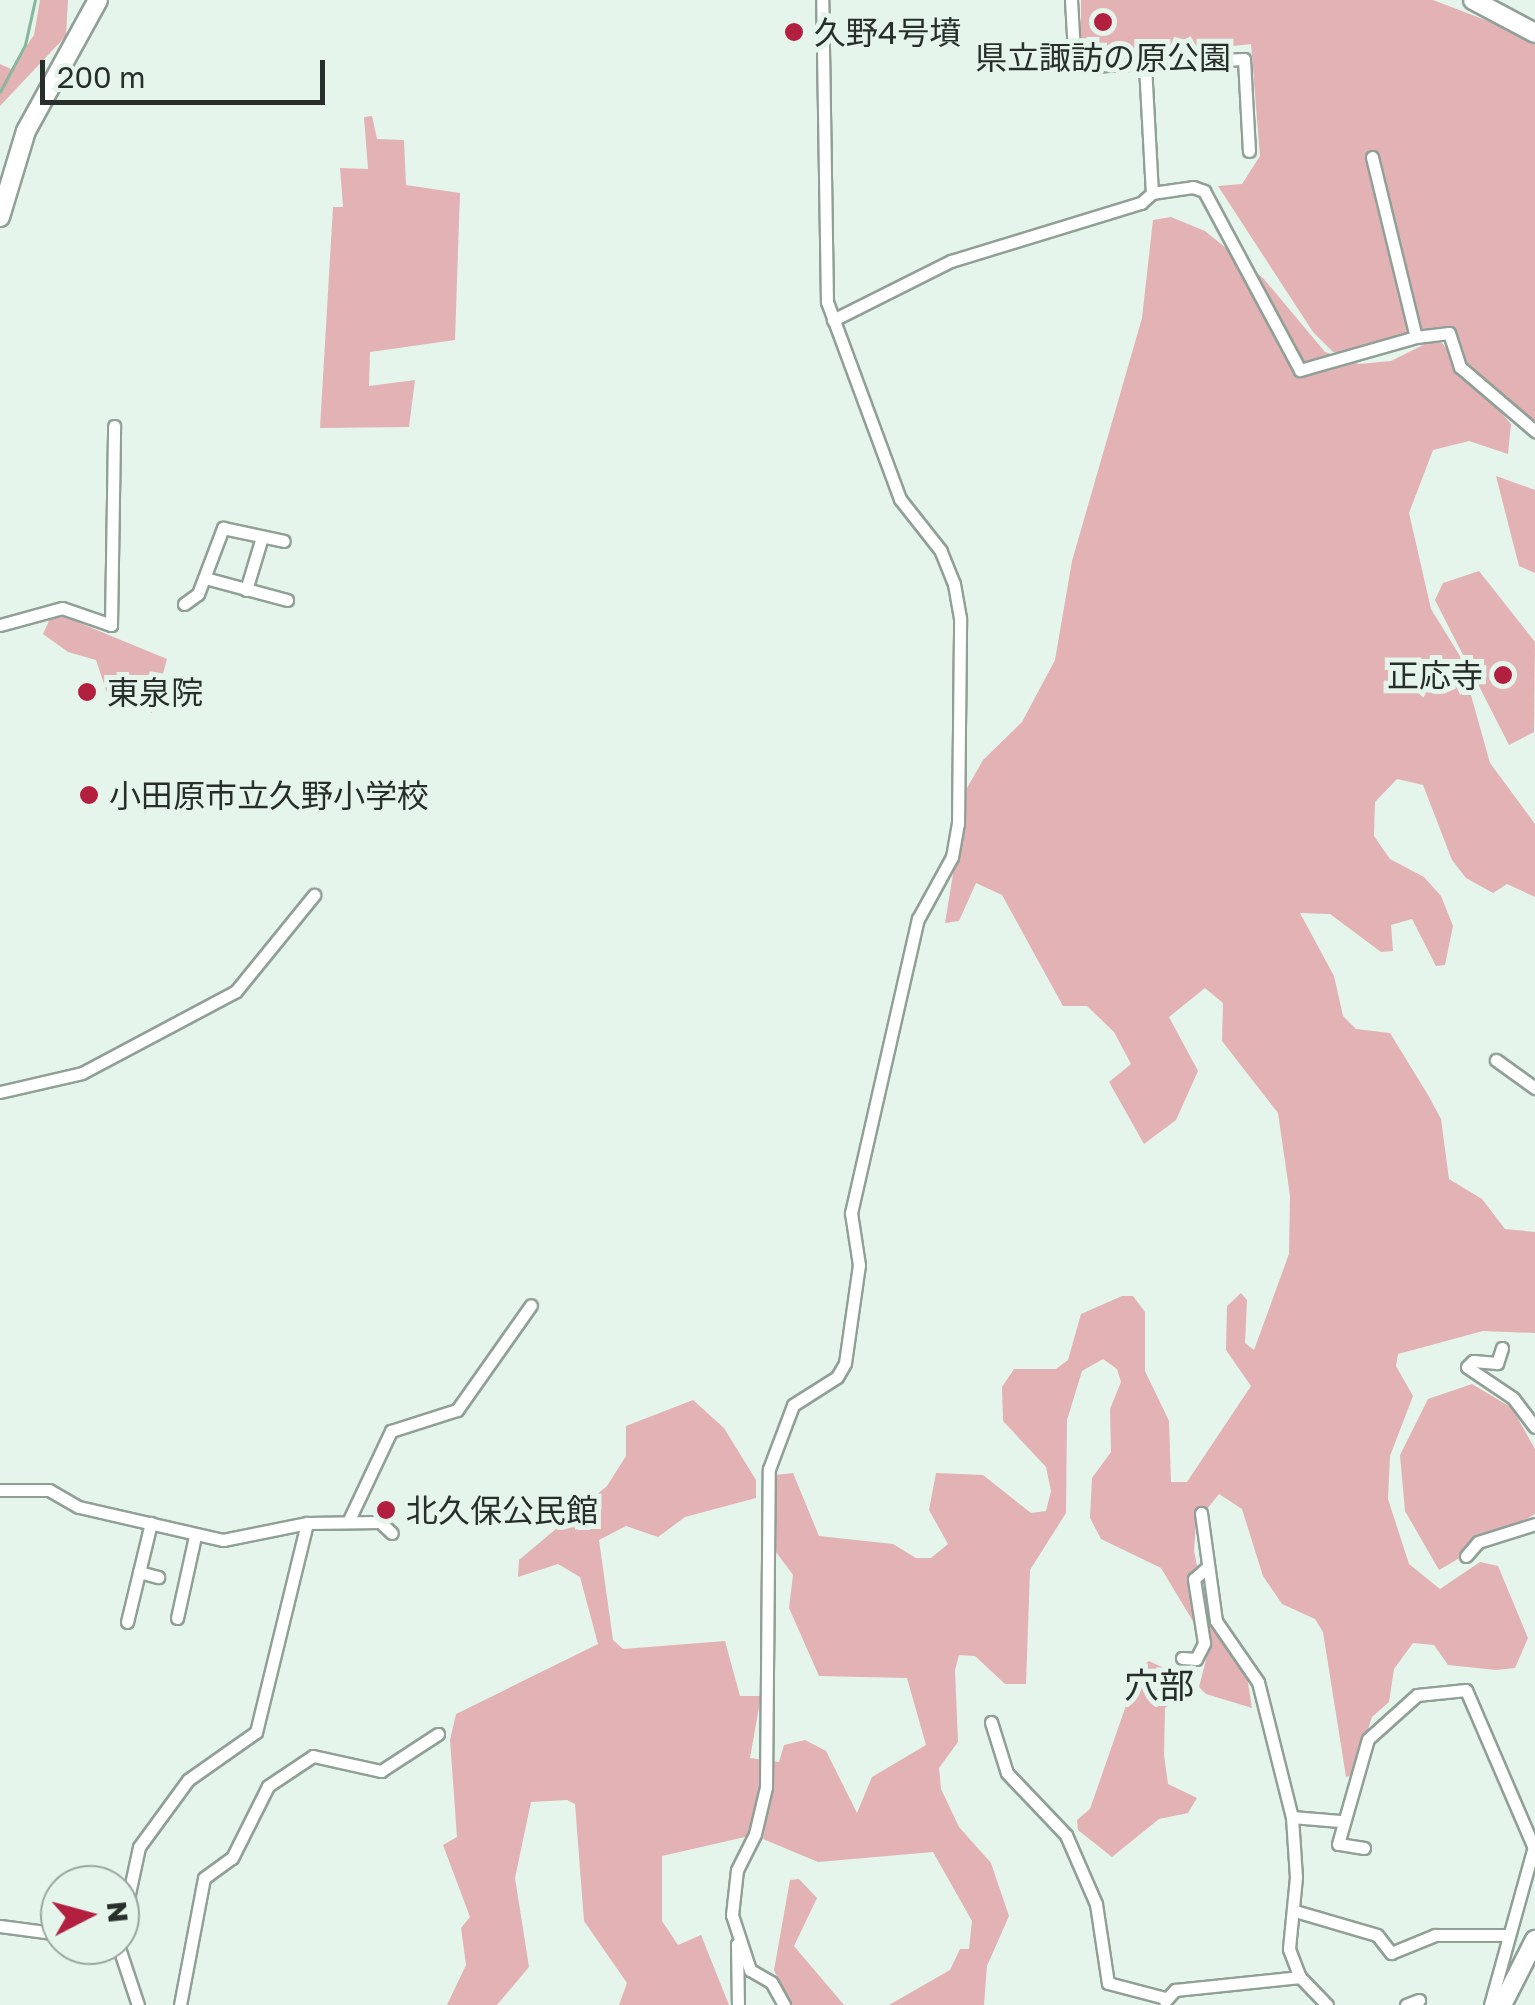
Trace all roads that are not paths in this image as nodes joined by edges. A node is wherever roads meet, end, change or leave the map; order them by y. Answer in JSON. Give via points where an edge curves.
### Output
{"nodes":[{"id":1,"x":98,"y":0,"type":"edge"},
{"id":2,"x":822,"y":0,"type":"edge"},
{"id":3,"x":1071,"y":0,"type":"edge"},
{"id":4,"x":1473,"y":0,"type":"edge"},
{"id":5,"x":1535,"y":33,"type":"edge"},
{"id":6,"x":1145,"y":65,"type":"junction"},
{"id":7,"x":1249,"y":151,"type":"dead end"},
{"id":8,"x":1372,"y":157,"type":"dead end"},
{"id":9,"x":1152,"y":192,"type":"junction"},
{"id":10,"x":0,"y":217,"type":"edge"},
{"id":11,"x":834,"y":320,"type":"junction"},
{"id":12,"x":1416,"y":338,"type":"junction"},
{"id":13,"x":114,"y":426,"type":"dead end"},
{"id":14,"x":1535,"y":431,"type":"edge"},
{"id":15,"x":262,"y":537,"type":"junction"},
{"id":16,"x":284,"y":541,"type":"dead end"},
{"id":17,"x":204,"y":578,"type":"junction"},
{"id":18,"x":246,"y":590,"type":"junction"},
{"id":19,"x":287,"y":600,"type":"dead end"},
{"id":20,"x":184,"y":604,"type":"dead end"},
{"id":21,"x":0,"y":624,"type":"edge"},
{"id":22,"x":314,"y":895,"type":"dead end"},
{"id":23,"x":1496,"y":1060,"type":"dead end"},
{"id":24,"x":1535,"y":1088,"type":"edge"},
{"id":25,"x":0,"y":1092,"type":"edge"},
{"id":26,"x":531,"y":1305,"type":"dead end"},
{"id":27,"x":1502,"y":1348,"type":"dead end"},
{"id":28,"x":1535,"y":1427,"type":"edge"},
{"id":29,"x":0,"y":1490,"type":"edge"},
{"id":30,"x":1201,"y":1513,"type":"dead end"},
{"id":31,"x":348,"y":1522,"type":"junction"},
{"id":32,"x":307,"y":1523,"type":"junction"},
{"id":33,"x":151,"y":1524,"type":"junction"},
{"id":34,"x":1535,"y":1524,"type":"edge"},
{"id":35,"x":392,"y":1533,"type":"dead end"},
{"id":36,"x":195,"y":1536,"type":"junction"},
{"id":37,"x":1466,"y":1556,"type":"dead end"},
{"id":38,"x":1205,"y":1570,"type":"junction"},
{"id":39,"x":140,"y":1572,"type":"junction"},
{"id":40,"x":158,"y":1576,"type":"dead end"},
{"id":41,"x":177,"y":1618,"type":"dead end"},
{"id":42,"x":127,"y":1622,"type":"dead end"},
{"id":43,"x":1182,"y":1658,"type":"dead end"},
{"id":44,"x":991,"y":1722,"type":"dead end"},
{"id":45,"x":438,"y":1734,"type":"dead end"},
{"id":46,"x":1292,"y":1817,"type":"junction"},
{"id":47,"x":1340,"y":1821,"type":"junction"},
{"id":48,"x":1535,"y":1845,"type":"edge"},
{"id":49,"x":1364,"y":1848,"type":"dead end"},
{"id":50,"x":135,"y":1865,"type":"edge"},
{"id":51,"x":1295,"y":1910,"type":"junction"},
{"id":52,"x":0,"y":1926,"type":"edge"},
{"id":53,"x":40,"y":1931,"type":"edge"},
{"id":54,"x":1507,"y":1934,"type":"junction"},
{"id":55,"x":737,"y":1936,"type":"junction"},
{"id":56,"x":1535,"y":1940,"type":"edge"},
{"id":57,"x":123,"y":1965,"type":"edge"},
{"id":58,"x":1300,"y":1977,"type":"junction"},
{"id":59,"x":1165,"y":2002,"type":"edge"},
{"id":60,"x":138,"y":2005,"type":"edge"},
{"id":61,"x":180,"y":2005,"type":"edge"},
{"id":62,"x":738,"y":2005,"type":"edge"},
{"id":63,"x":784,"y":2005,"type":"edge"},
{"id":64,"x":1328,"y":2005,"type":"edge"},
{"id":65,"x":1490,"y":2005,"type":"edge"},
{"id":66,"x":1502,"y":2005,"type":"edge"}],
"edges":[{"from":1,"to":10,"type":"street","via":[[26,131]]},
{"from":2,"to":11,"type":"street","via":[[827,302]]},
{"from":3,"to":6,"type":"street","via":[[1078,62]]},
{"from":4,"to":5,"type":"street"},
{"from":6,"to":7,"type":"street","via":[[1244,59]]},
{"from":6,"to":9,"type":"street"},
{"from":8,"to":12,"type":"street"},
{"from":9,"to":11,"type":"street","via":[[1141,203],[951,261]]},
{"from":9,"to":12,"type":"street","via":[[1193,186],[1204,191],[1300,370]]},
{"from":11,"to":55,"type":"street","via":[[900,500],[940,551],[954,584],[960,618],[958,824],[952,857],[918,919],[851,1213],[858,1265],[845,1363],[837,1378],[800,1395],[772,1449],[765,1548],[766,1787],[737,1870]]},
{"from":12,"to":14,"type":"street","via":[[1449,333],[1460,368]]},
{"from":13,"to":21,"type":"street","via":[[111,625],[52,608]]},
{"from":15,"to":16,"type":"street"},
{"from":15,"to":17,"type":"street","via":[[222,528]]},
{"from":15,"to":18,"type":"street"},
{"from":17,"to":18,"type":"street"},
{"from":17,"to":20,"type":"street"},
{"from":18,"to":19,"type":"street"},
{"from":22,"to":25,"type":"street","via":[[236,991],[82,1073]]},
{"from":23,"to":24,"type":"street"},
{"from":26,"to":31,"type":"street","via":[[457,1410],[391,1430]]},
{"from":27,"to":28,"type":"street","via":[[1496,1363],[1473,1361],[1467,1368],[1513,1398]]},
{"from":29,"to":33,"type":"street","via":[[49,1490],[79,1507]]},
{"from":30,"to":38,"type":"street"},
{"from":31,"to":32,"type":"street"},
{"from":31,"to":35,"type":"street","via":[[380,1522]]},
{"from":32,"to":36,"type":"street","via":[[285,1522],[246,1539]]},
{"from":32,"to":50,"type":"street","via":[[271,1692],[256,1732],[188,1780],[140,1847]]},
{"from":33,"to":36,"type":"street"},
{"from":33,"to":39,"type":"street"},
{"from":34,"to":37,"type":"street","via":[[1478,1542]]},
{"from":36,"to":41,"type":"street"},
{"from":38,"to":43,"type":"street","via":[[1194,1579],[1204,1643],[1196,1659]]},
{"from":38,"to":46,"type":"street","via":[[1216,1621],[1250,1663],[1271,1715]]},
{"from":39,"to":40,"type":"street"},
{"from":39,"to":42,"type":"street"},
{"from":44,"to":59,"type":"street","via":[[1006,1773],[1066,1835],[1096,1904],[1108,1983]]},
{"from":45,"to":61,"type":"street","via":[[381,1771],[313,1756],[268,1786],[232,1858],[204,1878]]},
{"from":46,"to":47,"type":"street"},
{"from":46,"to":51,"type":"street"},
{"from":47,"to":48,"type":"street","via":[[1368,1739],[1417,1695],[1466,1690]]},
{"from":47,"to":49,"type":"street","via":[[1338,1844]]},
{"from":48,"to":54,"type":"street"},
{"from":51,"to":54,"type":"street","via":[[1376,1935],[1392,1953],[1435,1935]]},
{"from":51,"to":58,"type":"street","via":[[1289,1949]]},
{"from":52,"to":53,"type":"street"},
{"from":54,"to":65,"type":"street"},
{"from":55,"to":62,"type":"street"},
{"from":55,"to":63,"type":"street","via":[[750,1970],[775,1986]]},
{"from":56,"to":66,"type":"street"},
{"from":57,"to":60,"type":"street"},
{"from":58,"to":59,"type":"street","via":[[1175,1990]]},
{"from":58,"to":64,"type":"street"}]}
